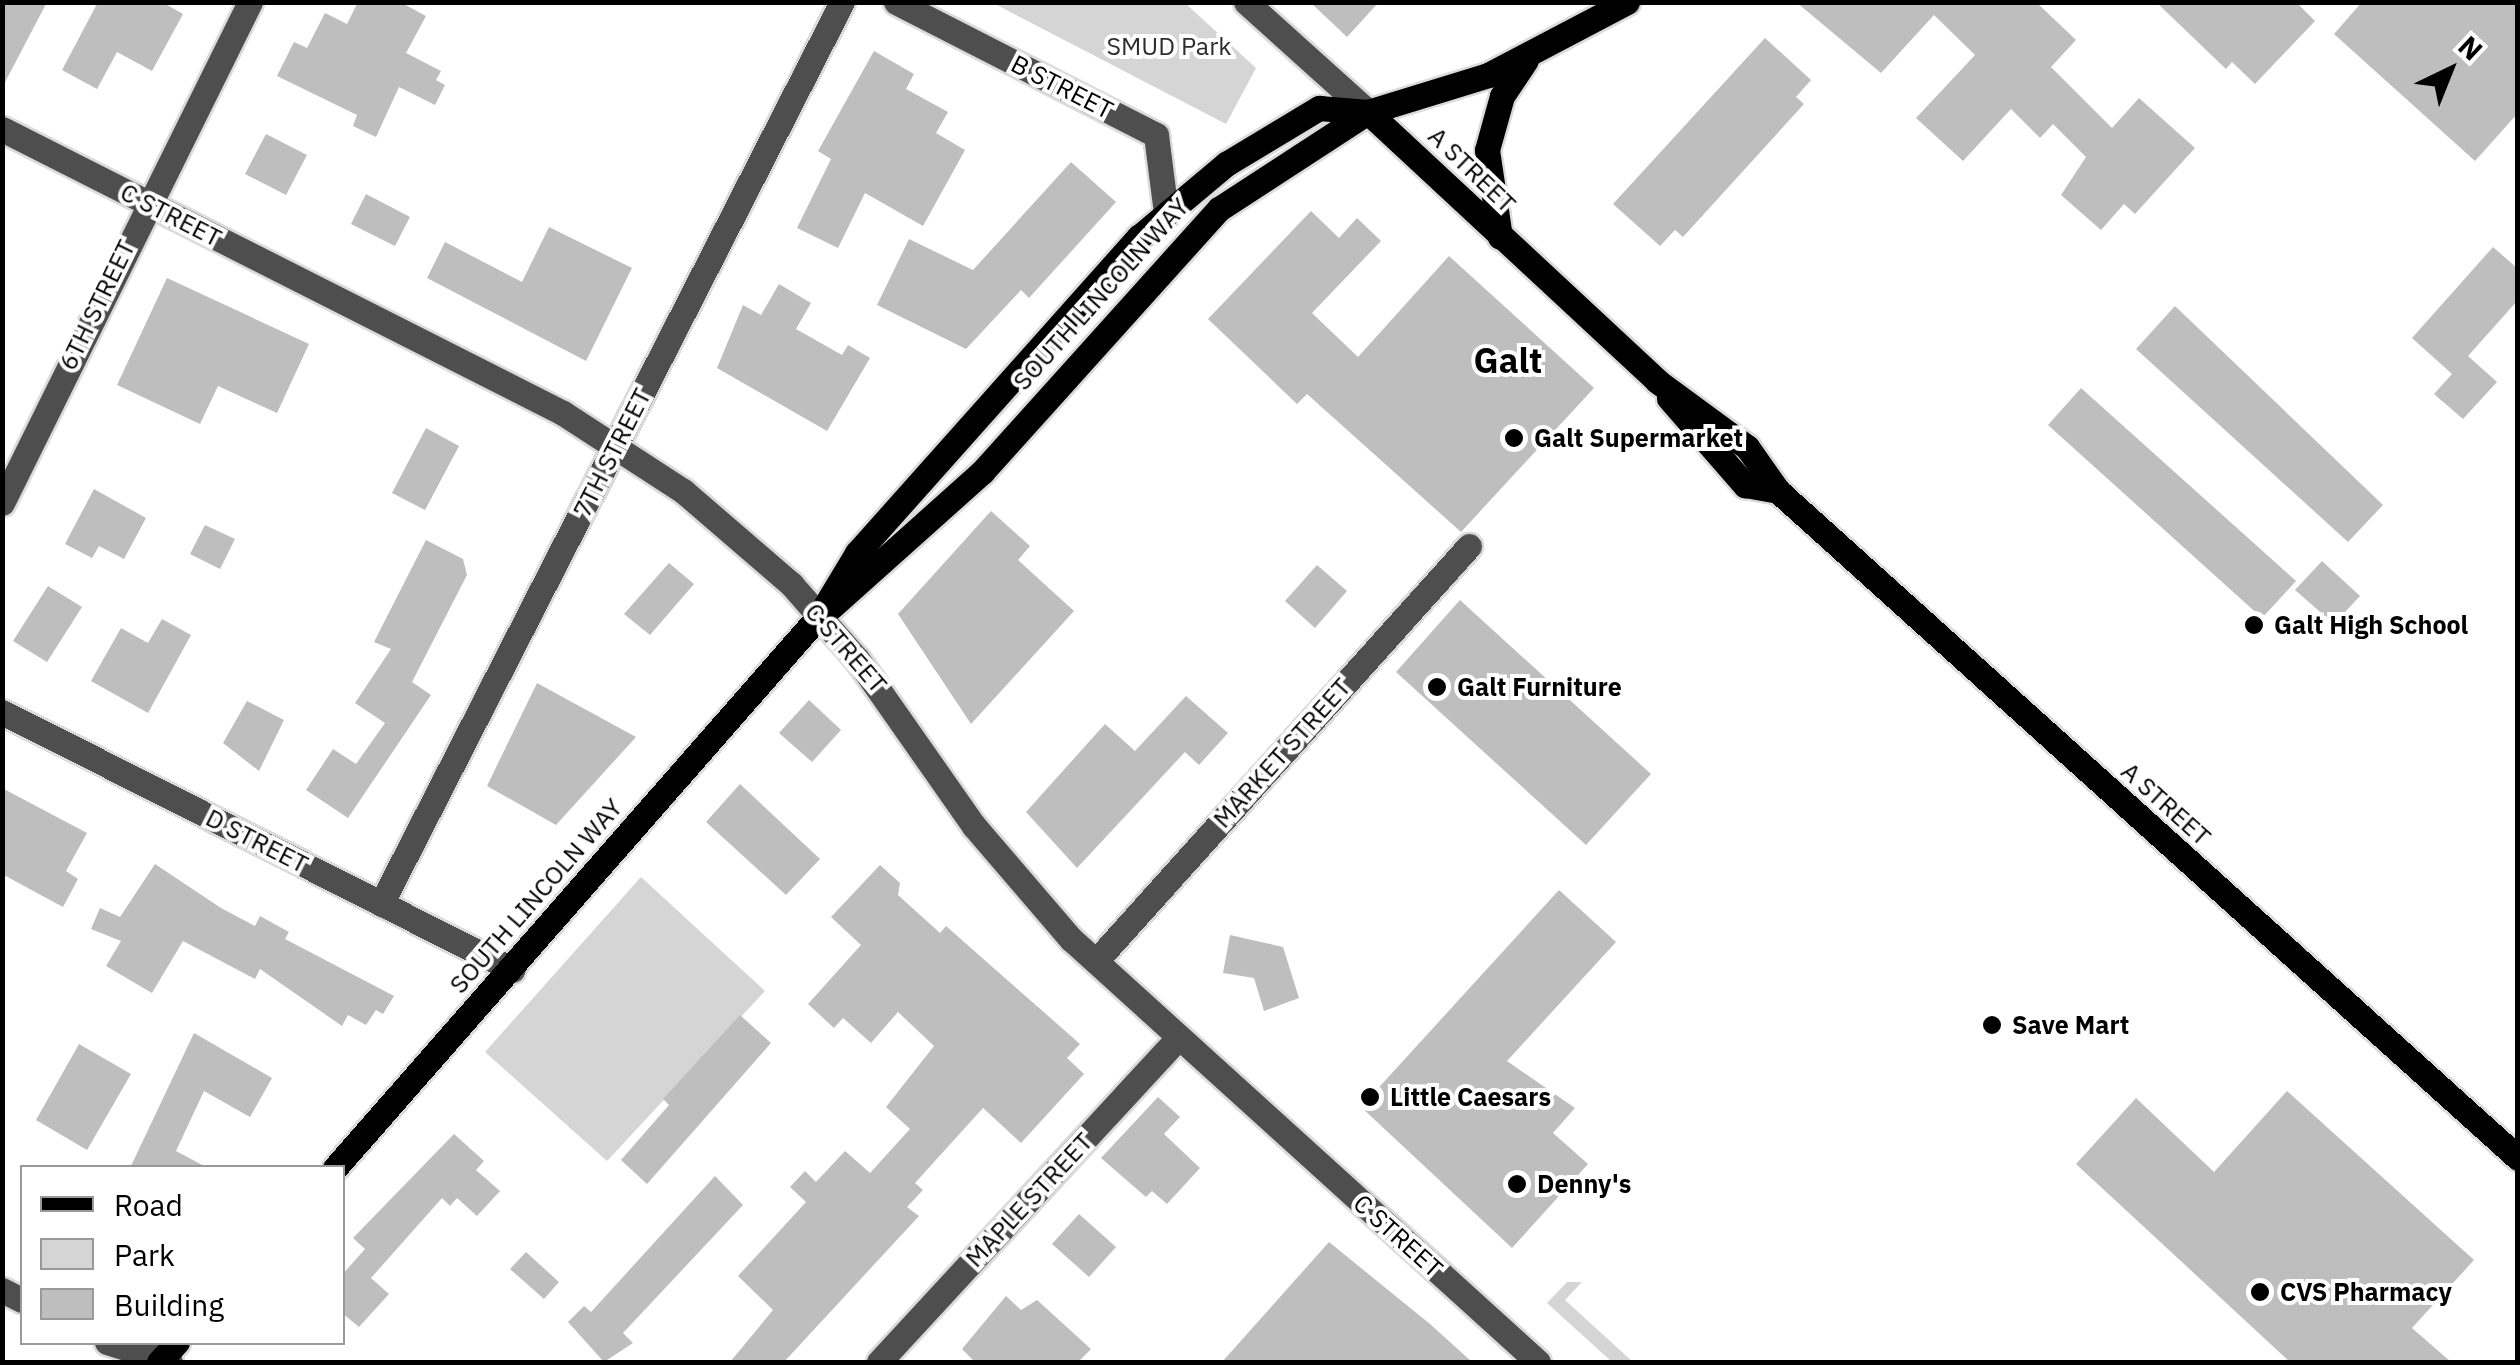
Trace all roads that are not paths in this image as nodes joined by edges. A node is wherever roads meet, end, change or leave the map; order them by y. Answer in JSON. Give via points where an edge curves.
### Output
{"nodes":[{"id":1,"x":250,"y":2,"type":"edge"},
{"id":2,"x":842,"y":2,"type":"edge"},
{"id":3,"x":896,"y":2,"type":"edge"},
{"id":4,"x":1246,"y":2,"type":"edge"},
{"id":5,"x":1626,"y":2,"type":"edge"},
{"id":6,"x":1526,"y":60,"type":"junction"},
{"id":7,"x":1368,"y":112,"type":"junction"},
{"id":8,"x":2,"y":130,"type":"edge"},
{"id":9,"x":147,"y":203,"type":"junction"},
{"id":10,"x":1166,"y":214,"type":"junction"},
{"id":11,"x":1500,"y":238,"type":"junction"},
{"id":12,"x":616,"y":445,"type":"junction"},
{"id":13,"x":2,"y":503,"type":"edge"},
{"id":14,"x":1469,"y":546,"type":"dead end"},
{"id":15,"x":820,"y":616,"type":"junction"},
{"id":16,"x":2,"y":712,"type":"edge"},
{"id":17,"x":382,"y":904,"type":"junction"},
{"id":18,"x":1096,"y":961,"type":"junction"},
{"id":19,"x":512,"y":970,"type":"junction"},
{"id":20,"x":1179,"y":1037,"type":"junction"},
{"id":21,"x":2518,"y":1158,"type":"edge"},
{"id":22,"x":337,"y":1165,"type":"edge"},
{"id":23,"x":119,"y":1345,"type":"edge"},
{"id":24,"x":167,"y":1357,"type":"edge"},
{"id":25,"x":879,"y":1362,"type":"edge"},
{"id":26,"x":1538,"y":1362,"type":"edge"}],
"edges":[{"from":1,"to":9,"type":"street","name":"6TH STREET"},
{"from":2,"to":12,"type":"street","name":"7TH STREET"},
{"from":3,"to":10,"type":"street","name":"B STREET","via":[[1156,135]]},
{"from":4,"to":7,"type":"street","name":"A STREET"},
{"from":5,"to":6,"type":"main road"},
{"from":6,"to":7,"type":"main road"},
{"from":6,"to":11,"type":"main road","via":[[1502,96],[1487,150]]},
{"from":7,"to":10,"type":"main road","name":"SOUTH LINCOLN WAY","via":[[1319,108],[1226,164]]},
{"from":7,"to":11,"type":"main road","name":"A STREET"},
{"from":7,"to":15,"type":"main road","name":"SOUTH LINCOLN WAY","via":[[1219,209],[982,472]]},
{"from":8,"to":9,"type":"street","name":"C STREET"},
{"from":9,"to":12,"type":"street","name":"C STREET"},
{"from":9,"to":13,"type":"street","name":"6TH STREET"},
{"from":10,"to":15,"type":"main road","name":"SOUTH LINCOLN WAY","via":[[1085,293],[857,552]]},
{"from":11,"to":21,"type":"main road","name":"A STREET","via":[[1656,381],[1747,448],[1778,492]]},
{"from":12,"to":15,"type":"street","name":"C STREET","via":[[738,536]]},
{"from":12,"to":17,"type":"street","name":"7TH STREET"},
{"from":14,"to":18,"type":"street","name":"MARKET STREET"},
{"from":15,"to":18,"type":"street","name":"C STREET","via":[[885,692],[1025,890]]},
{"from":15,"to":19,"type":"main road","name":"SOUTH LINCOLN WAY"},
{"from":16,"to":17,"type":"street","name":"D STREET"},
{"from":17,"to":19,"type":"street","name":"D STREET"},
{"from":18,"to":20,"type":"street","name":"C STREET"},
{"from":19,"to":22,"type":"main road","name":"SOUTH LINCOLN WAY"},
{"from":20,"to":25,"type":"street","name":"MAPLE STREET"},
{"from":20,"to":26,"type":"street","name":"C STREET"},
{"from":23,"to":24,"type":"street"}]}
